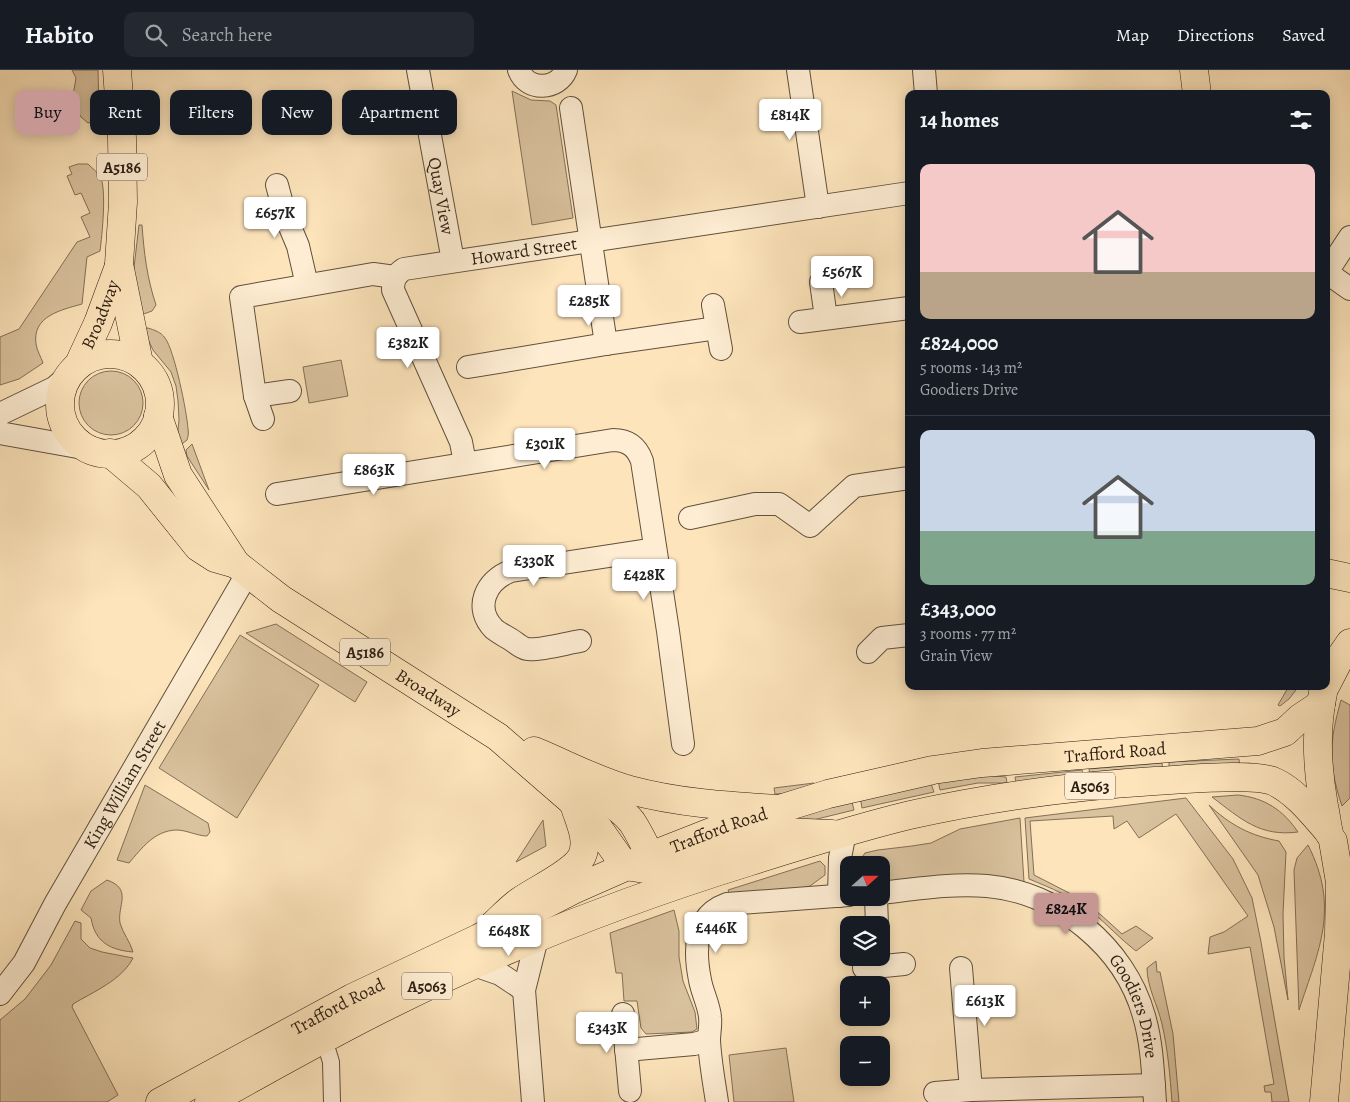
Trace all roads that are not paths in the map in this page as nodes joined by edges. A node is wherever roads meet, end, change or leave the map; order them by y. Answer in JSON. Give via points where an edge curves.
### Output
{"nodes":[{"id":1,"x":117,"y":70,"type":"edge"},
{"id":2,"x":418,"y":70,"type":"edge"},
{"id":3,"x":519,"y":70,"type":"edge"},
{"id":4,"x":566,"y":70,"type":"edge"},
{"id":5,"x":798,"y":70,"type":"edge"},
{"id":6,"x":924,"y":70,"type":"edge"},
{"id":7,"x":1194,"y":70,"type":"edge"},
{"id":8,"x":926,"y":90,"type":"edge"},
{"id":9,"x":1196,"y":90,"type":"edge"},
{"id":10,"x":571,"y":108,"type":"dead end"},
{"id":11,"x":277,"y":185,"type":"dead end"},
{"id":12,"x":905,"y":194,"type":"edge"},
{"id":13,"x":818,"y":207,"type":"junction"},
{"id":14,"x":1350,"y":237,"type":"edge"},
{"id":15,"x":591,"y":241,"type":"junction"},
{"id":16,"x":453,"y":261,"type":"junction"},
{"id":17,"x":119,"y":264,"type":"junction"},
{"id":18,"x":1330,"y":267,"type":"edge"},
{"id":19,"x":1330,"y":274,"type":"edge"},
{"id":20,"x":395,"y":277,"type":"junction"},
{"id":21,"x":821,"y":282,"type":"dead end"},
{"id":22,"x":307,"y":285,"type":"junction"},
{"id":23,"x":1350,"y":290,"type":"edge"},
{"id":24,"x":713,"y":305,"type":"dead end"},
{"id":25,"x":905,"y":308,"type":"edge"},
{"id":26,"x":826,"y":318,"type":"junction"},
{"id":27,"x":800,"y":322,"type":"dead end"},
{"id":28,"x":606,"y":344,"type":"junction"},
{"id":29,"x":139,"y":363,"type":"junction"},
{"id":30,"x":468,"y":367,"type":"dead end"},
{"id":31,"x":73,"y":370,"type":"junction"},
{"id":32,"x":290,"y":390,"type":"dead end"},
{"id":33,"x":255,"y":396,"type":"junction"},
{"id":34,"x":0,"y":414,"type":"edge"},
{"id":35,"x":158,"y":416,"type":"junction"},
{"id":36,"x":263,"y":419,"type":"dead end"},
{"id":37,"x":0,"y":433,"type":"edge"},
{"id":38,"x":99,"y":451,"type":"junction"},
{"id":39,"x":465,"y":463,"type":"junction"},
{"id":40,"x":905,"y":479,"type":"edge"},
{"id":41,"x":277,"y":494,"type":"dead end"},
{"id":42,"x":690,"y":518,"type":"dead end"},
{"id":43,"x":655,"y":549,"type":"junction"},
{"id":44,"x":241,"y":569,"type":"junction"},
{"id":45,"x":1330,"y":574,"type":"edge"},
{"id":46,"x":1350,"y":578,"type":"edge"},
{"id":47,"x":905,"y":635,"type":"edge"},
{"id":48,"x":580,"y":641,"type":"dead end"},
{"id":49,"x":1350,"y":643,"type":"edge"},
{"id":50,"x":868,"y":652,"type":"dead end"},
{"id":51,"x":1330,"y":679,"type":"edge"},
{"id":52,"x":1324,"y":691,"type":"edge"},
{"id":53,"x":498,"y":737,"type":"junction"},
{"id":54,"x":683,"y":744,"type":"dead end"},
{"id":55,"x":534,"y":750,"type":"junction"},
{"id":56,"x":574,"y":803,"type":"junction"},
{"id":57,"x":778,"y":809,"type":"junction"},
{"id":58,"x":841,"y":833,"type":"junction"},
{"id":59,"x":1331,"y":836,"type":"junction"},
{"id":60,"x":840,"y":856,"type":"edge"},
{"id":61,"x":625,"y":866,"type":"junction"},
{"id":62,"x":1350,"y":869,"type":"edge"},
{"id":63,"x":656,"y":872,"type":"junction"},
{"id":64,"x":890,"y":891,"type":"edge"},
{"id":65,"x":840,"y":896,"type":"edge"},
{"id":66,"x":479,"y":938,"type":"junction"},
{"id":67,"x":537,"y":938,"type":"junction"},
{"id":68,"x":890,"y":964,"type":"edge"},
{"id":69,"x":904,"y":964,"type":"dead end"},
{"id":70,"x":474,"y":965,"type":"junction"},
{"id":71,"x":961,"y":968,"type":"dead end"},
{"id":72,"x":524,"y":990,"type":"junction"},
{"id":73,"x":0,"y":994,"type":"edge"},
{"id":74,"x":1350,"y":1005,"type":"edge"},
{"id":75,"x":623,"y":1014,"type":"dead end"},
{"id":76,"x":709,"y":1040,"type":"junction"},
{"id":77,"x":626,"y":1050,"type":"junction"},
{"id":78,"x":328,"y":1052,"type":"dead end"},
{"id":79,"x":971,"y":1090,"type":"junction"},
{"id":80,"x":630,"y":1091,"type":"dead end"},
{"id":81,"x":934,"y":1093,"type":"dead end"},
{"id":82,"x":1154,"y":1093,"type":"edge"},
{"id":83,"x":160,"y":1102,"type":"edge"},
{"id":84,"x":209,"y":1102,"type":"edge"},
{"id":85,"x":332,"y":1102,"type":"edge"},
{"id":86,"x":533,"y":1102,"type":"edge"},
{"id":87,"x":717,"y":1102,"type":"edge"},
{"id":88,"x":1326,"y":1102,"type":"edge"}],
"edges":[{"from":1,"to":17,"type":"main road","name":"Broadway","number":"A5186","via":[[123,202]]},
{"from":2,"to":16,"type":"street","name":"Quay View"},
{"from":3,"to":4,"type":"street","via":[[529,82],[544,86],[558,81]]},
{"from":5,"to":13,"type":"street"},
{"from":6,"to":8,"type":"street"},
{"from":7,"to":9,"type":"main road"},
{"from":10,"to":15,"type":"street"},
{"from":11,"to":22,"type":"street","via":[[298,246]]},
{"from":12,"to":13,"type":"street","name":"Howard Street"},
{"from":13,"to":15,"type":"street","name":"Howard Street"},
{"from":14,"to":18,"type":"street"},
{"from":15,"to":16,"type":"street","name":"Howard Street"},
{"from":15,"to":28,"type":"street"},
{"from":16,"to":20,"type":"street","name":"Howard Street","via":[[404,269]]},
{"from":17,"to":29,"type":"main road","name":"Broadway","number":"A5186"},
{"from":17,"to":31,"type":"main road","name":"Broadway","number":"A5186","via":[[98,322]]},
{"from":19,"to":23,"type":"street"},
{"from":20,"to":22,"type":"street","via":[[373,274]]},
{"from":20,"to":39,"type":"street","via":[[393,290],[461,442]]},
{"from":21,"to":26,"type":"street"},
{"from":22,"to":33,"type":"street","via":[[241,297]]},
{"from":24,"to":28,"type":"street","via":[[719,339]]},
{"from":25,"to":26,"type":"street"},
{"from":26,"to":27,"type":"street"},
{"from":28,"to":30,"type":"street"},
{"from":29,"to":31,"type":"main road","via":[[125,356],[109,354],[93,356]]},
{"from":29,"to":35,"type":"main road","number":"A5186","via":[[150,374],[156,387]]},
{"from":31,"to":34,"type":"street","via":[[54,388]]},
{"from":31,"to":38,"type":"main road","number":"A5186","via":[[60,399],[62,417],[78,442]]},
{"from":32,"to":33,"type":"street"},
{"from":33,"to":36,"type":"street"},
{"from":35,"to":38,"type":"main road","via":[[153,428],[135,446],[123,451]]},
{"from":35,"to":44,"type":"main road","name":"Broadway","number":"A5186","via":[[178,475]]},
{"from":37,"to":38,"type":"street"},
{"from":38,"to":44,"type":"main road","name":"Broadway","number":"A5186","via":[[149,486],[198,547]]},
{"from":39,"to":41,"type":"street"},
{"from":39,"to":43,"type":"street","via":[[613,440],[626,442],[632,445],[642,461]]},
{"from":40,"to":42,"type":"street","via":[[854,486],[810,526],[779,504],[755,504]]},
{"from":43,"to":48,"type":"street","via":[[511,571],[502,574],[488,588],[484,605],[488,621],[500,633],[526,649]]},
{"from":43,"to":54,"type":"street"},
{"from":44,"to":53,"type":"main road","name":"Broadway","number":"A5186","via":[[281,599]]},
{"from":44,"to":73,"type":"street","name":"King William Street","via":[[24,963]]},
{"from":45,"to":46,"type":"main road"},
{"from":47,"to":50,"type":"street","via":[[882,638]]},
{"from":49,"to":51,"type":"main road"},
{"from":52,"to":57,"type":"main road","name":"Trafford Road","number":"A5063","via":[[1285,732],[1258,740],[972,764],[879,782]]},
{"from":52,"to":59,"type":"main road","via":[[1317,751],[1319,781]]},
{"from":53,"to":55,"type":"main road","name":"Broadway","number":"A5186"},
{"from":53,"to":56,"type":"main road","name":"Broadway"},
{"from":55,"to":57,"type":"main road","number":"A5186","via":[[628,789],[659,797]]},
{"from":55,"to":63,"type":"main road","name":"Broadway","number":"A5186","via":[[620,810],[631,821]]},
{"from":56,"to":61,"type":"main road","name":"Broadway","via":[[599,829]]},
{"from":56,"to":66,"type":"main road","via":[[585,842],[578,862],[519,902]]},
{"from":57,"to":63,"type":"main road","name":"Trafford Road","number":"A5063","via":[[726,826]]},
{"from":58,"to":59,"type":"main road","name":"Trafford Road","number":"A5063","via":[[912,815],[1048,790],[1252,777],[1274,781],[1293,794]]},
{"from":58,"to":60,"type":"street"},
{"from":58,"to":63,"type":"main road","name":"Trafford Road","number":"A5063"},
{"from":59,"to":62,"type":"main road"},
{"from":59,"to":88,"type":"main road","via":[[1340,882]]},
{"from":61,"to":63,"type":"main road","name":"Trafford Road","number":"A5063"},
{"from":61,"to":66,"type":"main road","name":"Trafford Road","number":"A5063"},
{"from":63,"to":67,"type":"main road","name":"Trafford Road","number":"A5063","via":[[589,916]]},
{"from":64,"to":82,"type":"street","name":"Goodiers Drive","via":[[987,886],[1027,894],[1075,918],[1102,942],[1124,970],[1136,993],[1149,1040]]},
{"from":65,"to":76,"type":"street","via":[[727,904],[705,920],[698,934],[697,956],[710,1016]]},
{"from":66,"to":83,"type":"main road","name":"Trafford Road","number":"A5063","via":[[352,998]]},
{"from":67,"to":70,"type":"main road","name":"Trafford Road","number":"A5063"},
{"from":67,"to":72,"type":"street"},
{"from":68,"to":69,"type":"street"},
{"from":70,"to":72,"type":"street","via":[[500,974]]},
{"from":70,"to":84,"type":"main road","name":"Trafford Road","number":"A5063","via":[[373,1013]]},
{"from":71,"to":79,"type":"street"},
{"from":72,"to":86,"type":"street"},
{"from":74,"to":88,"type":"main road"},
{"from":75,"to":77,"type":"street"},
{"from":76,"to":77,"type":"street"},
{"from":76,"to":87,"type":"street"},
{"from":77,"to":80,"type":"street"},
{"from":78,"to":85,"type":"street"},
{"from":79,"to":81,"type":"street"},
{"from":79,"to":82,"type":"street"}]}
